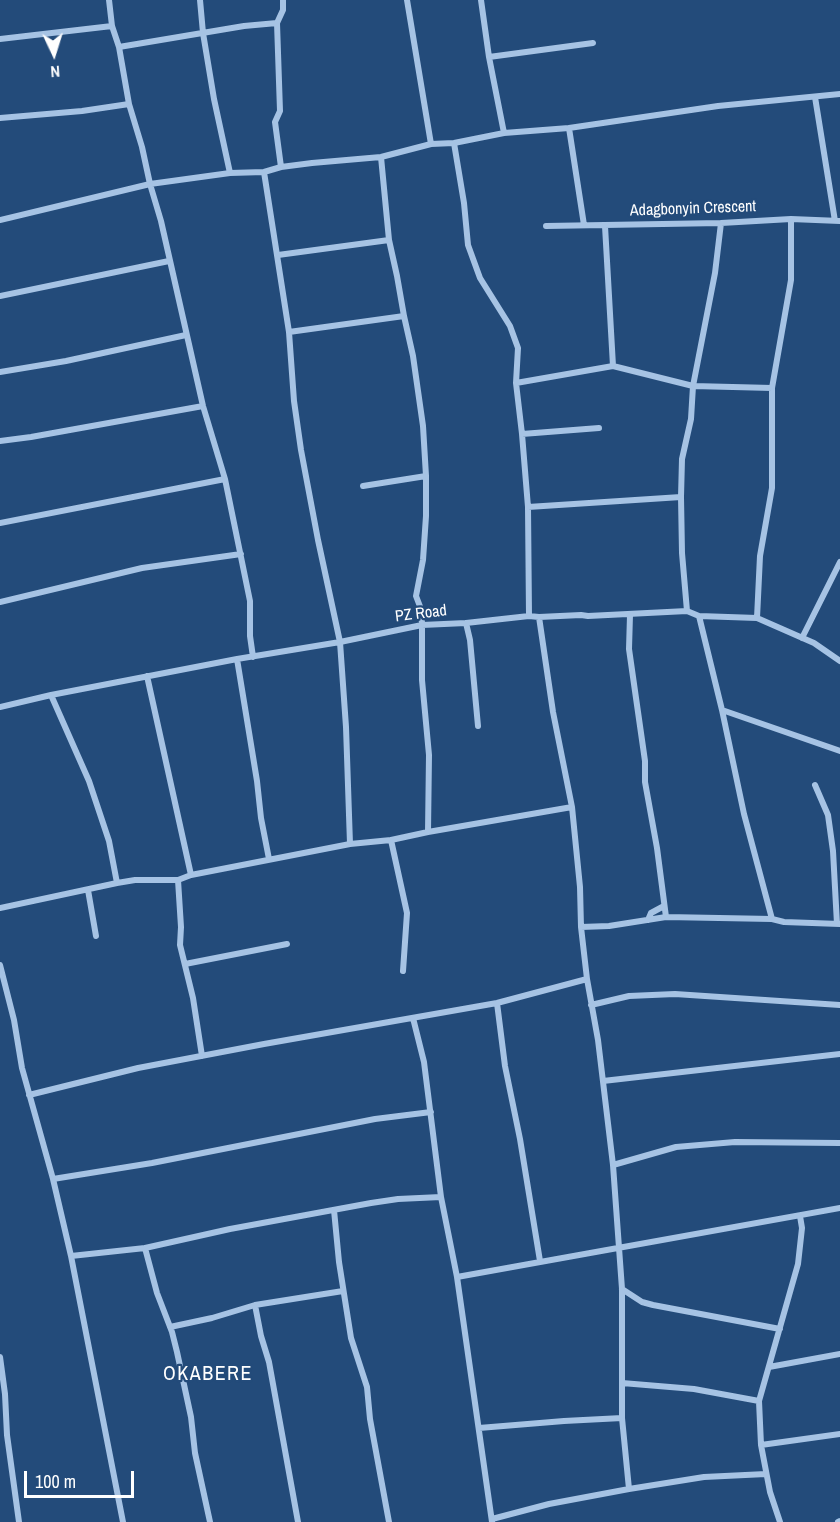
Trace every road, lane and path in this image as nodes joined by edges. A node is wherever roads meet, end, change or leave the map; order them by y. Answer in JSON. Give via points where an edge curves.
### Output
{"nodes":[{"id":1,"x":109,"y":0,"type":"edge"},
{"id":2,"x":200,"y":0,"type":"edge"},
{"id":3,"x":284,"y":0,"type":"edge"},
{"id":4,"x":407,"y":0,"type":"edge"},
{"id":5,"x":481,"y":0,"type":"edge"},
{"id":6,"x":277,"y":23,"type":"junction"},
{"id":7,"x":112,"y":26,"type":"junction"},
{"id":8,"x":203,"y":33,"type":"junction"},
{"id":9,"x":0,"y":39,"type":"edge"},
{"id":10,"x":593,"y":43,"type":"dead end"},
{"id":11,"x":119,"y":47,"type":"junction"},
{"id":12,"x":489,"y":57,"type":"junction"},
{"id":13,"x":840,"y":94,"type":"edge"},
{"id":14,"x":815,"y":97,"type":"junction"},
{"id":15,"x":129,"y":104,"type":"junction"},
{"id":16,"x":0,"y":118,"type":"edge"},
{"id":17,"x":569,"y":128,"type":"junction"},
{"id":18,"x":504,"y":133,"type":"junction"},
{"id":19,"x":454,"y":143,"type":"junction"},
{"id":20,"x":431,"y":144,"type":"junction"},
{"id":21,"x":381,"y":157,"type":"junction"},
{"id":22,"x":282,"y":167,"type":"junction"},
{"id":23,"x":264,"y":172,"type":"junction"},
{"id":24,"x":230,"y":173,"type":"junction"},
{"id":25,"x":150,"y":184,"type":"junction"},
{"id":26,"x":791,"y":219,"type":"junction"},
{"id":27,"x":0,"y":220,"type":"edge"},
{"id":28,"x":838,"y":221,"type":"edge"},
{"id":29,"x":721,"y":222,"type":"junction"},
{"id":30,"x":584,"y":225,"type":"junction"},
{"id":31,"x":546,"y":226,"type":"dead end"},
{"id":32,"x":605,"y":226,"type":"junction"},
{"id":33,"x":388,"y":240,"type":"junction"},
{"id":34,"x":278,"y":255,"type":"junction"},
{"id":35,"x":169,"y":261,"type":"junction"},
{"id":36,"x":0,"y":296,"type":"edge"},
{"id":37,"x":404,"y":316,"type":"junction"},
{"id":38,"x":289,"y":332,"type":"junction"},
{"id":39,"x":186,"y":335,"type":"junction"},
{"id":40,"x":613,"y":366,"type":"junction"},
{"id":41,"x":0,"y":372,"type":"edge"},
{"id":42,"x":516,"y":383,"type":"junction"},
{"id":43,"x":693,"y":386,"type":"junction"},
{"id":44,"x":772,"y":388,"type":"junction"},
{"id":45,"x":203,"y":406,"type":"junction"},
{"id":46,"x":599,"y":428,"type":"dead end"},
{"id":47,"x":522,"y":434,"type":"junction"},
{"id":48,"x":0,"y":441,"type":"edge"},
{"id":49,"x":426,"y":476,"type":"junction"},
{"id":50,"x":225,"y":479,"type":"junction"},
{"id":51,"x":363,"y":486,"type":"dead end"},
{"id":52,"x":681,"y":497,"type":"junction"},
{"id":53,"x":528,"y":507,"type":"junction"},
{"id":54,"x":0,"y":523,"type":"edge"},
{"id":55,"x":241,"y":554,"type":"junction"},
{"id":56,"x":840,"y":562,"type":"edge"},
{"id":57,"x":0,"y":603,"type":"edge"},
{"id":58,"x":687,"y":611,"type":"junction"},
{"id":59,"x":630,"y":615,"type":"junction"},
{"id":60,"x":529,"y":616,"type":"junction"},
{"id":61,"x":699,"y":616,"type":"junction"},
{"id":62,"x":539,"y":617,"type":"junction"},
{"id":63,"x":757,"y":618,"type":"junction"},
{"id":64,"x":466,"y":623,"type":"junction"},
{"id":65,"x":422,"y":625,"type":"junction"},
{"id":66,"x":802,"y":638,"type":"junction"},
{"id":67,"x":340,"y":642,"type":"junction"},
{"id":68,"x":253,"y":657,"type":"junction"},
{"id":69,"x":237,"y":659,"type":"junction"},
{"id":70,"x":840,"y":661,"type":"edge"},
{"id":71,"x":147,"y":676,"type":"junction"},
{"id":72,"x":51,"y":695,"type":"junction"},
{"id":73,"x":0,"y":707,"type":"edge"},
{"id":74,"x":722,"y":710,"type":"junction"},
{"id":75,"x":478,"y":726,"type":"dead end"},
{"id":76,"x":840,"y":752,"type":"edge"},
{"id":77,"x":814,"y":785,"type":"dead end"},
{"id":78,"x":572,"y":807,"type":"junction"},
{"id":79,"x":428,"y":832,"type":"junction"},
{"id":80,"x":391,"y":840,"type":"junction"},
{"id":81,"x":350,"y":844,"type":"junction"},
{"id":82,"x":269,"y":860,"type":"junction"},
{"id":83,"x":191,"y":875,"type":"junction"},
{"id":84,"x":178,"y":880,"type":"junction"},
{"id":85,"x":117,"y":883,"type":"junction"},
{"id":86,"x":88,"y":890,"type":"junction"},
{"id":87,"x":664,"y":906,"type":"junction"},
{"id":88,"x":0,"y":908,"type":"edge"},
{"id":89,"x":666,"y":918,"type":"junction"},
{"id":90,"x":772,"y":919,"type":"junction"},
{"id":91,"x":648,"y":920,"type":"junction"},
{"id":92,"x":838,"y":924,"type":"edge"},
{"id":93,"x":581,"y":927,"type":"junction"},
{"id":94,"x":96,"y":936,"type":"dead end"},
{"id":95,"x":287,"y":944,"type":"dead end"},
{"id":96,"x":185,"y":964,"type":"junction"},
{"id":97,"x":0,"y":966,"type":"edge"},
{"id":98,"x":403,"y":971,"type":"dead end"},
{"id":99,"x":587,"y":979,"type":"junction"},
{"id":100,"x":497,"y":1003,"type":"junction"},
{"id":101,"x":591,"y":1005,"type":"junction"},
{"id":102,"x":840,"y":1005,"type":"edge"},
{"id":103,"x":413,"y":1018,"type":"junction"},
{"id":104,"x":840,"y":1054,"type":"edge"},
{"id":105,"x":202,"y":1056,"type":"junction"},
{"id":106,"x":603,"y":1081,"type":"junction"},
{"id":107,"x":29,"y":1095,"type":"junction"},
{"id":108,"x":431,"y":1112,"type":"junction"},
{"id":109,"x":840,"y":1143,"type":"edge"},
{"id":110,"x":613,"y":1165,"type":"junction"},
{"id":111,"x":53,"y":1179,"type":"junction"},
{"id":112,"x":441,"y":1197,"type":"junction"},
{"id":113,"x":840,"y":1208,"type":"edge"},
{"id":114,"x":334,"y":1210,"type":"junction"},
{"id":115,"x":801,"y":1216,"type":"junction"},
{"id":116,"x":620,"y":1247,"type":"junction"},
{"id":117,"x":145,"y":1248,"type":"junction"},
{"id":118,"x":71,"y":1256,"type":"junction"},
{"id":119,"x":540,"y":1261,"type":"junction"},
{"id":120,"x":457,"y":1277,"type":"junction"},
{"id":121,"x":622,"y":1289,"type":"junction"},
{"id":122,"x":343,"y":1291,"type":"junction"},
{"id":123,"x":255,"y":1305,"type":"junction"},
{"id":124,"x":170,"y":1328,"type":"junction"},
{"id":125,"x":780,"y":1329,"type":"junction"},
{"id":126,"x":840,"y":1354,"type":"edge"},
{"id":127,"x":0,"y":1361,"type":"edge"},
{"id":128,"x":769,"y":1367,"type":"junction"},
{"id":129,"x":622,"y":1383,"type":"junction"},
{"id":130,"x":759,"y":1401,"type":"junction"},
{"id":131,"x":622,"y":1418,"type":"junction"},
{"id":132,"x":479,"y":1428,"type":"junction"},
{"id":133,"x":840,"y":1434,"type":"edge"},
{"id":134,"x":3,"y":1435,"type":"edge"},
{"id":135,"x":761,"y":1444,"type":"junction"},
{"id":136,"x":766,"y":1474,"type":"junction"},
{"id":137,"x":629,"y":1489,"type":"junction"},
{"id":138,"x":492,"y":1520,"type":"edge"},
{"id":139,"x":19,"y":1522,"type":"edge"},
{"id":140,"x":123,"y":1522,"type":"edge"},
{"id":141,"x":210,"y":1522,"type":"edge"},
{"id":142,"x":298,"y":1522,"type":"edge"},
{"id":143,"x":389,"y":1522,"type":"edge"},
{"id":144,"x":780,"y":1522,"type":"edge"}],
"edges":[{"from":1,"to":7,"type":"street"},
{"from":2,"to":8,"type":"street"},
{"from":3,"to":6,"type":"street"},
{"from":4,"to":20,"type":"street"},
{"from":5,"to":12,"type":"street"},
{"from":6,"to":8,"type":"street"},
{"from":6,"to":22,"type":"street","via":[[280,111],[275,122]]},
{"from":7,"to":9,"type":"street"},
{"from":7,"to":11,"type":"street"},
{"from":8,"to":11,"type":"street"},
{"from":8,"to":24,"type":"street"},
{"from":10,"to":12,"type":"street"},
{"from":11,"to":15,"type":"street"},
{"from":12,"to":18,"type":"street"},
{"from":13,"to":14,"type":"street"},
{"from":14,"to":17,"type":"street","via":[[718,106]]},
{"from":14,"to":28,"type":"street"},
{"from":15,"to":16,"type":"street"},
{"from":15,"to":25,"type":"street"},
{"from":17,"to":18,"type":"street"},
{"from":17,"to":30,"type":"street"},
{"from":18,"to":19,"type":"street"},
{"from":19,"to":20,"type":"street"},
{"from":19,"to":42,"type":"street","via":[[468,245],[480,278],[510,326],[518,348]]},
{"from":20,"to":21,"type":"street"},
{"from":21,"to":22,"type":"street"},
{"from":21,"to":33,"type":"street"},
{"from":22,"to":23,"type":"street"},
{"from":23,"to":24,"type":"street"},
{"from":23,"to":34,"type":"street"},
{"from":24,"to":25,"type":"street"},
{"from":25,"to":27,"type":"street"},
{"from":25,"to":35,"type":"street"},
{"from":26,"to":28,"type":"street","name":"Adagbonyin Crescent"},
{"from":26,"to":29,"type":"street","name":"Adagbonyin Crescent"},
{"from":26,"to":44,"type":"street","via":[[791,280]]},
{"from":29,"to":32,"type":"street","name":"Adagbonyin Crescent"},
{"from":29,"to":43,"type":"street"},
{"from":30,"to":31,"type":"street","name":"Adagbonyin Crescent"},
{"from":30,"to":32,"type":"street","name":"Adagbonyin Crescent"},
{"from":32,"to":40,"type":"street"},
{"from":33,"to":34,"type":"street"},
{"from":33,"to":37,"type":"street"},
{"from":34,"to":38,"type":"street"},
{"from":35,"to":36,"type":"street"},
{"from":35,"to":39,"type":"street"},
{"from":37,"to":38,"type":"street"},
{"from":37,"to":49,"type":"street","via":[[423,426]]},
{"from":38,"to":67,"type":"street","via":[[301,450]]},
{"from":39,"to":41,"type":"street"},
{"from":39,"to":45,"type":"street"},
{"from":40,"to":42,"type":"street"},
{"from":40,"to":43,"type":"street"},
{"from":42,"to":47,"type":"street"},
{"from":43,"to":44,"type":"street"},
{"from":43,"to":52,"type":"street","via":[[682,459]]},
{"from":44,"to":63,"type":"street","via":[[772,488],[760,556]]},
{"from":45,"to":48,"type":"street"},
{"from":45,"to":50,"type":"street"},
{"from":46,"to":47,"type":"street"},
{"from":47,"to":53,"type":"street"},
{"from":49,"to":51,"type":"street"},
{"from":49,"to":65,"type":"street","via":[[423,560],[416,596]]},
{"from":50,"to":54,"type":"street"},
{"from":50,"to":55,"type":"street"},
{"from":52,"to":53,"type":"street"},
{"from":52,"to":58,"type":"street"},
{"from":53,"to":60,"type":"street"},
{"from":55,"to":57,"type":"street","via":[[142,568]]},
{"from":55,"to":68,"type":"street","via":[[250,601]]},
{"from":56,"to":66,"type":"street"},
{"from":58,"to":59,"type":"street","name":"PZ Road"},
{"from":58,"to":61,"type":"street","name":"PZ Road"},
{"from":59,"to":62,"type":"street","name":"PZ Road"},
{"from":59,"to":87,"type":"street","via":[[629,649]]},
{"from":60,"to":62,"type":"street","name":"PZ Road"},
{"from":60,"to":64,"type":"street","name":"PZ Road"},
{"from":61,"to":63,"type":"street","name":"PZ Road"},
{"from":61,"to":74,"type":"street"},
{"from":62,"to":78,"type":"street"},
{"from":63,"to":66,"type":"street","name":"PZ Road"},
{"from":64,"to":65,"type":"street","name":"PZ Road"},
{"from":64,"to":75,"type":"street"},
{"from":65,"to":67,"type":"street","name":"PZ Road"},
{"from":65,"to":79,"type":"street","via":[[429,755]]},
{"from":66,"to":70,"type":"street","name":"PZ Road"},
{"from":67,"to":68,"type":"street","name":"PZ Road"},
{"from":67,"to":81,"type":"street"},
{"from":68,"to":69,"type":"street","name":"PZ Road"},
{"from":69,"to":71,"type":"street","name":"PZ Road"},
{"from":69,"to":82,"type":"street"},
{"from":71,"to":72,"type":"street","name":"PZ Road"},
{"from":71,"to":83,"type":"street"},
{"from":72,"to":73,"type":"street","name":"PZ Road"},
{"from":72,"to":85,"type":"street","via":[[89,781],[109,841]]},
{"from":74,"to":76,"type":"street"},
{"from":74,"to":90,"type":"street"},
{"from":77,"to":92,"type":"street","via":[[828,815]]},
{"from":78,"to":79,"type":"street"},
{"from":78,"to":93,"type":"street"},
{"from":79,"to":80,"type":"street"},
{"from":80,"to":81,"type":"street"},
{"from":80,"to":98,"type":"street","via":[[407,913]]},
{"from":81,"to":82,"type":"street"},
{"from":82,"to":83,"type":"street"},
{"from":83,"to":84,"type":"street"},
{"from":84,"to":85,"type":"street"},
{"from":84,"to":96,"type":"street","via":[[180,945]]},
{"from":85,"to":86,"type":"street"},
{"from":86,"to":88,"type":"street"},
{"from":86,"to":94,"type":"street"},
{"from":87,"to":89,"type":"street"},
{"from":87,"to":91,"type":"street","via":[[651,912]]},
{"from":89,"to":90,"type":"street"},
{"from":89,"to":91,"type":"street"},
{"from":90,"to":92,"type":"street"},
{"from":91,"to":93,"type":"street"},
{"from":93,"to":99,"type":"street"},
{"from":95,"to":96,"type":"street"},
{"from":96,"to":105,"type":"street"},
{"from":97,"to":107,"type":"street"},
{"from":99,"to":100,"type":"street"},
{"from":99,"to":101,"type":"street"},
{"from":100,"to":103,"type":"street"},
{"from":100,"to":119,"type":"street"},
{"from":101,"to":102,"type":"street","via":[[629,996],[675,994]]},
{"from":101,"to":106,"type":"street"},
{"from":103,"to":105,"type":"street"},
{"from":103,"to":108,"type":"street"},
{"from":104,"to":106,"type":"street"},
{"from":105,"to":107,"type":"street"},
{"from":106,"to":110,"type":"street"},
{"from":107,"to":111,"type":"street"},
{"from":108,"to":111,"type":"street"},
{"from":108,"to":112,"type":"street"},
{"from":109,"to":110,"type":"street","via":[[735,1142],[676,1147]]},
{"from":110,"to":116,"type":"street"},
{"from":111,"to":118,"type":"street"},
{"from":112,"to":114,"type":"street","via":[[398,1199]]},
{"from":112,"to":120,"type":"street"},
{"from":113,"to":115,"type":"street"},
{"from":114,"to":117,"type":"street"},
{"from":114,"to":122,"type":"street"},
{"from":115,"to":116,"type":"street"},
{"from":115,"to":125,"type":"street","via":[[798,1264]]},
{"from":116,"to":119,"type":"street"},
{"from":116,"to":121,"type":"street"},
{"from":117,"to":118,"type":"street"},
{"from":117,"to":124,"type":"street"},
{"from":118,"to":140,"type":"street"},
{"from":119,"to":120,"type":"street"},
{"from":120,"to":132,"type":"street"},
{"from":121,"to":125,"type":"street","via":[[653,1305]]},
{"from":121,"to":129,"type":"street"},
{"from":122,"to":123,"type":"street"},
{"from":122,"to":143,"type":"street","via":[[351,1338],[367,1387]]},
{"from":123,"to":124,"type":"street"},
{"from":123,"to":142,"type":"street"},
{"from":124,"to":141,"type":"street"},
{"from":125,"to":128,"type":"street"},
{"from":126,"to":128,"type":"street"},
{"from":127,"to":134,"type":"street","via":[[5,1394]]},
{"from":128,"to":130,"type":"street"},
{"from":129,"to":130,"type":"street","via":[[694,1389]]},
{"from":129,"to":131,"type":"street"},
{"from":130,"to":135,"type":"street"},
{"from":131,"to":132,"type":"street"},
{"from":131,"to":137,"type":"street"},
{"from":132,"to":138,"type":"street"},
{"from":133,"to":135,"type":"street"},
{"from":134,"to":139,"type":"street"},
{"from":135,"to":136,"type":"street"},
{"from":136,"to":137,"type":"street","via":[[704,1477]]},
{"from":136,"to":144,"type":"street"},
{"from":137,"to":138,"type":"street","via":[[549,1504]]}]}
